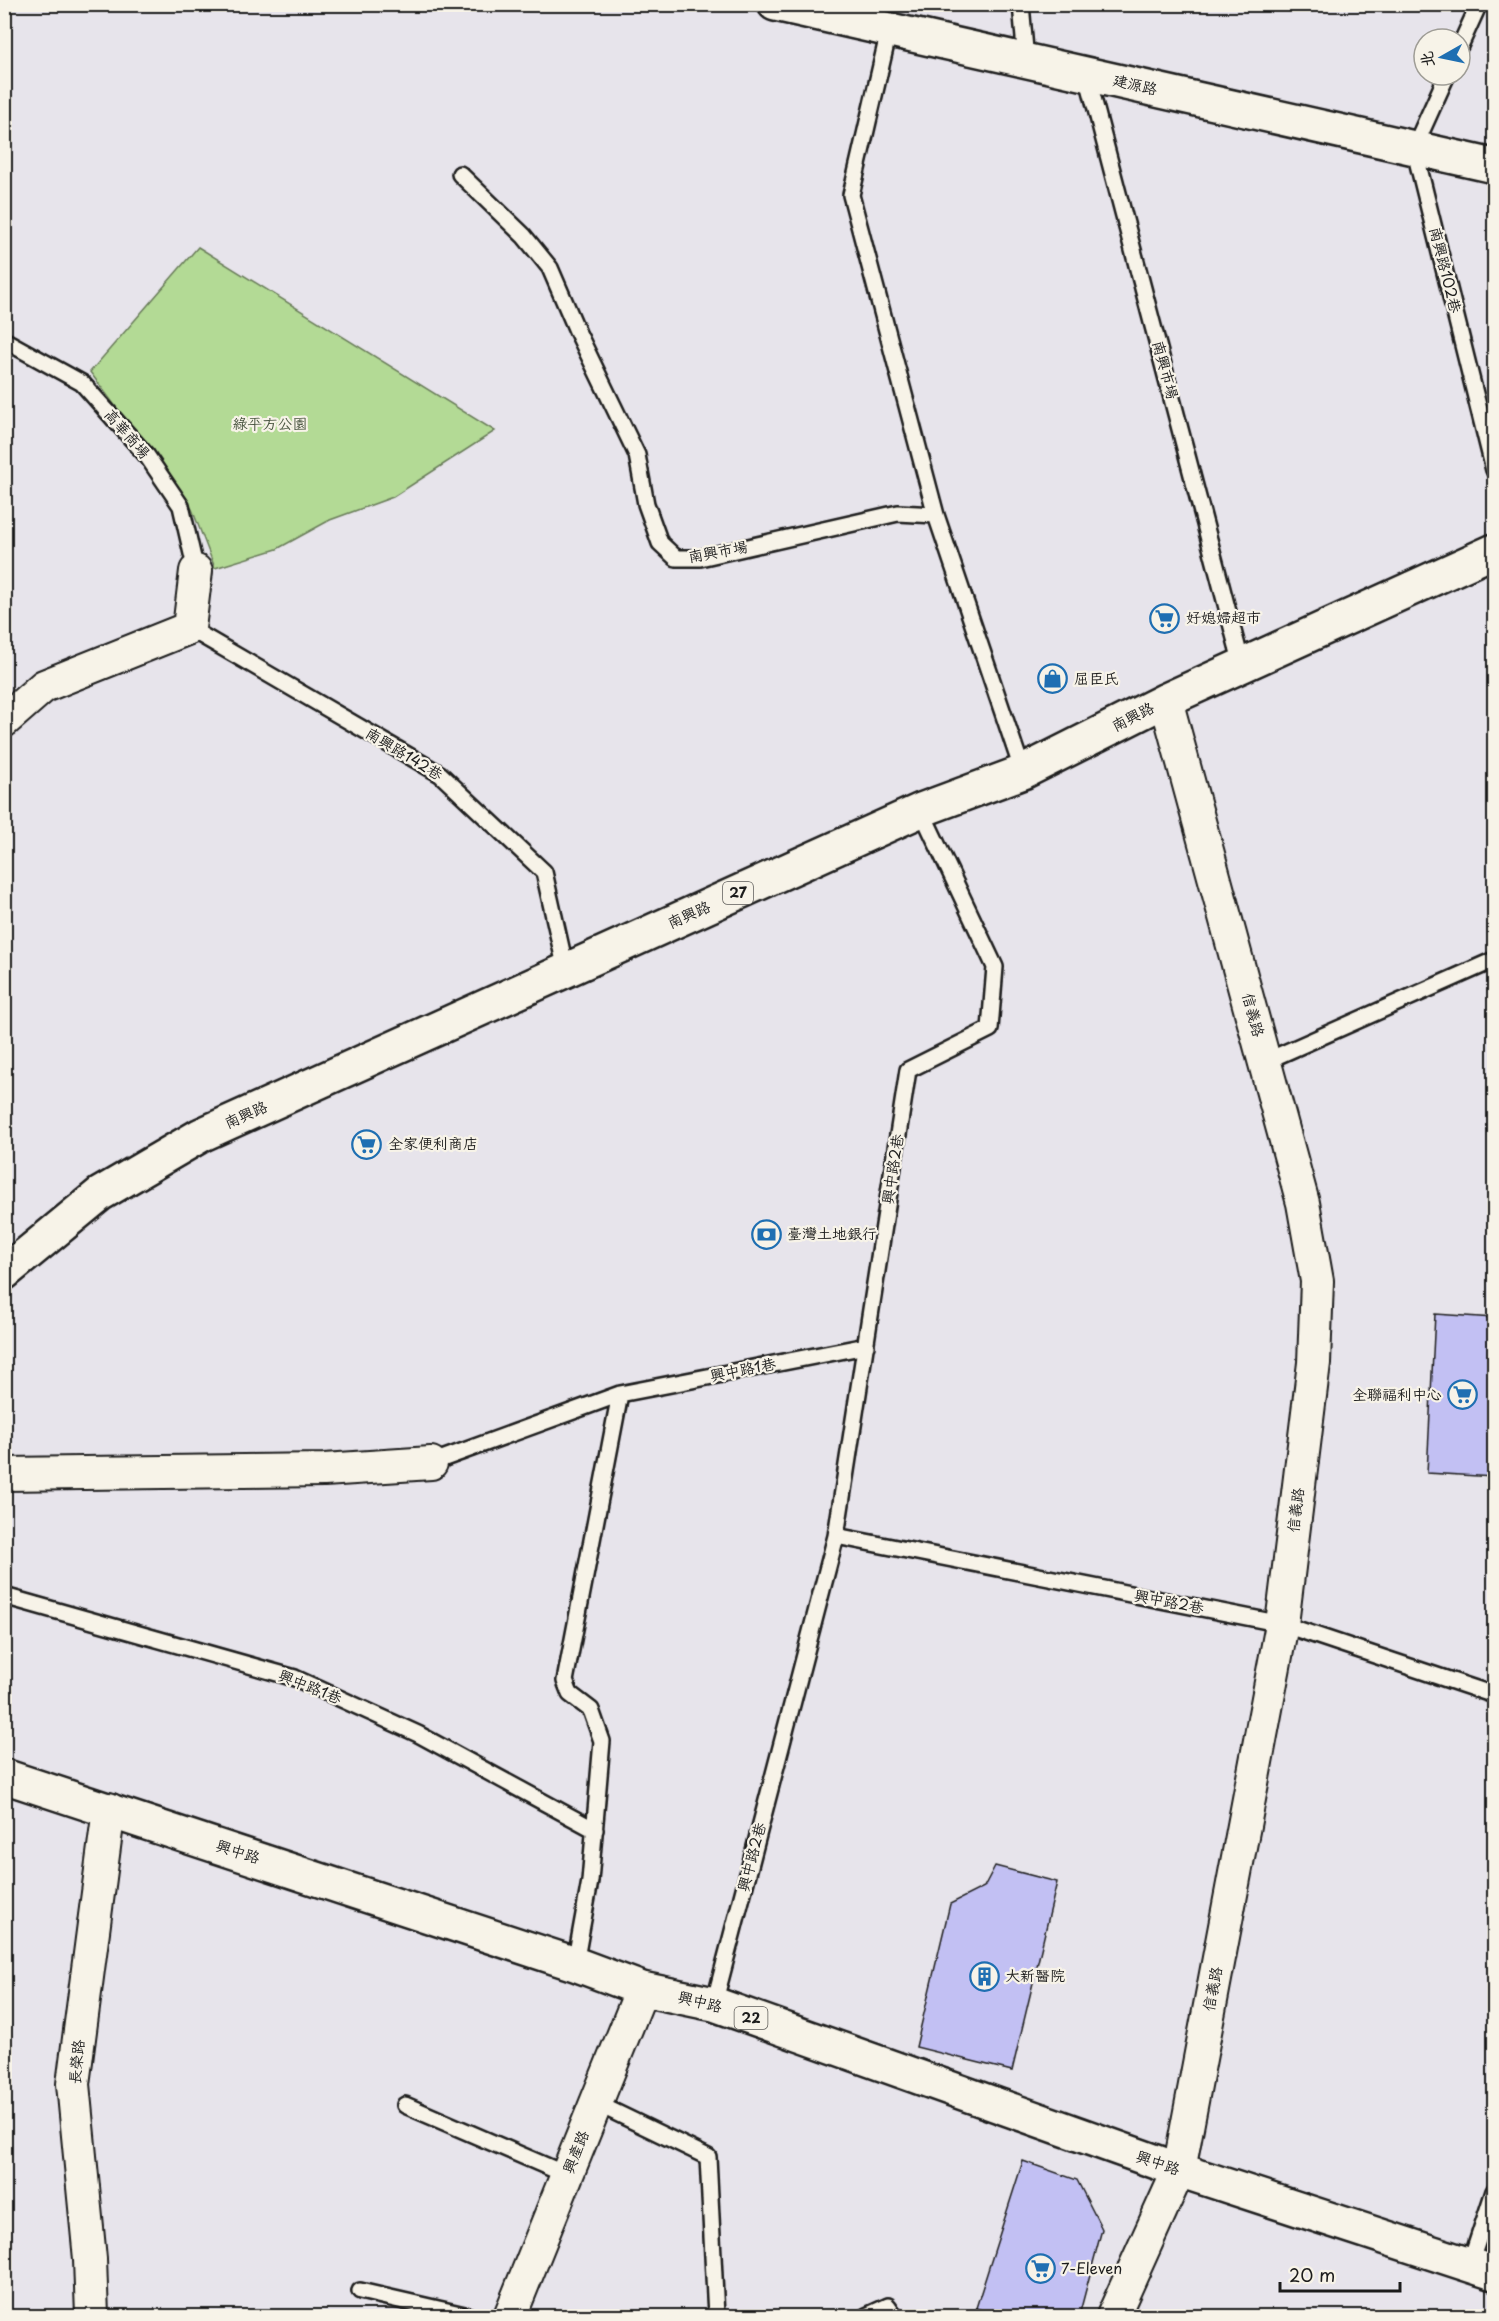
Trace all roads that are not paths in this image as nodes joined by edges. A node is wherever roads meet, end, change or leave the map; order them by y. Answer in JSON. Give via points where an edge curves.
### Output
{"nodes":[{"id":1,"x":775,"y":4,"type":"edge"},
{"id":2,"x":1022,"y":4,"type":"edge"},
{"id":3,"x":1479,"y":4,"type":"edge"},
{"id":4,"x":841,"y":12,"type":"edge"},
{"id":5,"x":1469,"y":27,"type":"edge"},
{"id":6,"x":889,"y":31,"type":"junction"},
{"id":7,"x":1026,"y":61,"type":"junction"},
{"id":8,"x":1088,"y":75,"type":"junction"},
{"id":9,"x":1442,"y":87,"type":"edge"},
{"id":10,"x":1414,"y":148,"type":"junction"},
{"id":11,"x":1494,"y":166,"type":"edge"},
{"id":12,"x":460,"y":174,"type":"dead end"},
{"id":13,"x":4,"y":340,"type":"edge"},
{"id":14,"x":1494,"y":470,"type":"edge"},
{"id":15,"x":936,"y":515,"type":"junction"},
{"id":16,"x":1494,"y":551,"type":"edge"},
{"id":17,"x":196,"y":571,"type":"joint"},
{"id":18,"x":189,"y":628,"type":"junction"},
{"id":19,"x":1242,"y":665,"type":"junction"},
{"id":20,"x":1166,"y":700,"type":"junction"},
{"id":21,"x":4,"y":721,"type":"edge"},
{"id":22,"x":1023,"y":772,"type":"junction"},
{"id":23,"x":921,"y":810,"type":"junction"},
{"id":24,"x":1494,"y":960,"type":"edge"},
{"id":25,"x":566,"y":970,"type":"junction"},
{"id":26,"x":1266,"y":1061,"type":"junction"},
{"id":27,"x":4,"y":1273,"type":"edge"},
{"id":28,"x":866,"y":1346,"type":"junction"},
{"id":29,"x":620,"y":1394,"type":"junction"},
{"id":30,"x":431,"y":1463,"type":"joint"},
{"id":31,"x":4,"y":1474,"type":"edge"},
{"id":32,"x":836,"y":1536,"type":"junction"},
{"id":33,"x":4,"y":1596,"type":"edge"},
{"id":34,"x":1282,"y":1624,"type":"junction"},
{"id":35,"x":1494,"y":1695,"type":"edge"},
{"id":36,"x":4,"y":1776,"type":"edge"},
{"id":37,"x":109,"y":1809,"type":"junction"},
{"id":38,"x":595,"y":1830,"type":"junction"},
{"id":39,"x":575,"y":1964,"type":"junction"},
{"id":40,"x":642,"y":1989,"type":"junction"},
{"id":41,"x":714,"y":2004,"type":"junction"},
{"id":42,"x":596,"y":2103,"type":"junction"},
{"id":43,"x":405,"y":2105,"type":"dead end"},
{"id":44,"x":1179,"y":2170,"type":"junction"},
{"id":45,"x":567,"y":2175,"type":"junction"},
{"id":46,"x":1494,"y":2192,"type":"edge"},
{"id":47,"x":1482,"y":2269,"type":"edge"},
{"id":48,"x":360,"y":2290,"type":"dead end"},
{"id":49,"x":92,"y":2316,"type":"edge"},
{"id":50,"x":469,"y":2316,"type":"edge"},
{"id":51,"x":510,"y":2316,"type":"edge"},
{"id":52,"x":717,"y":2316,"type":"edge"},
{"id":53,"x":866,"y":2316,"type":"edge"},
{"id":54,"x":895,"y":2316,"type":"edge"},
{"id":55,"x":1113,"y":2316,"type":"edge"}],
"edges":[{"from":1,"to":4,"type":"main road","name":"建源路"},
{"from":2,"to":7,"type":"lane"},
{"from":3,"to":5,"type":"lane"},
{"from":4,"to":6,"type":"main road","name":"建源路"},
{"from":6,"to":7,"type":"main road","name":"建源路"},
{"from":6,"to":15,"type":"lane","via":[[851,195]]},
{"from":7,"to":8,"type":"main road","name":"建源路"},
{"from":8,"to":10,"type":"main road","name":"建源路"},
{"from":8,"to":19,"type":"lane","name":"南興市場"},
{"from":9,"to":10,"type":"lane"},
{"from":10,"to":11,"type":"main road","name":"建源路"},
{"from":10,"to":14,"type":"lane","name":"南興路102巷"},
{"from":12,"to":15,"type":"lane","name":"南興市場","via":[[524,236],[550,268],[637,455],[646,504],[660,543],[676,558],[700,558],[898,513]]},
{"from":13,"to":17,"type":"lane","name":"高華商場","via":[[82,383],[147,456],[181,506]]},
{"from":15,"to":22,"type":"lane"},
{"from":16,"to":19,"type":"main road","name":"南興路","number":"27"},
{"from":17,"to":18,"type":"street"},
{"from":18,"to":21,"type":"street","via":[[44,686]]},
{"from":18,"to":25,"type":"lane","name":"南興路142巷","via":[[440,774],[543,872]]},
{"from":19,"to":20,"type":"main road","name":"南興路","number":"27"},
{"from":20,"to":22,"type":"main road","name":"南興路","number":"27"},
{"from":20,"to":26,"type":"street","name":"信義路"},
{"from":22,"to":23,"type":"main road","name":"南興路","number":"27"},
{"from":23,"to":25,"type":"main road","name":"南興路","number":"27"},
{"from":23,"to":28,"type":"lane","name":"興中路2巷","via":[[995,967],[990,1029],[908,1070]]},
{"from":24,"to":26,"type":"lane"},
{"from":25,"to":27,"type":"main road","name":"南興路","number":"27","via":[[201,1135],[100,1194]]},
{"from":26,"to":34,"type":"street","name":"信義路","via":[[1303,1203],[1317,1281],[1314,1363]]},
{"from":28,"to":29,"type":"lane","name":"興中路1巷"},
{"from":28,"to":32,"type":"lane","name":"興中路2巷"},
{"from":29,"to":30,"type":"lane","name":"興中路1巷"},
{"from":29,"to":38,"type":"lane","via":[[565,1681],[570,1694],[591,1710],[602,1741]]},
{"from":30,"to":31,"type":"street","name":"興中路1巷","via":[[324,1470]]},
{"from":32,"to":34,"type":"lane","name":"興中路2巷"},
{"from":32,"to":41,"type":"lane","name":"興中路2巷"},
{"from":33,"to":38,"type":"lane","name":"興中路1巷","via":[[295,1678],[418,1734]]},
{"from":34,"to":35,"type":"lane","name":"興中路2巷"},
{"from":34,"to":44,"type":"street","name":"信義路"},
{"from":36,"to":37,"type":"main road","name":"興中路","number":"22"},
{"from":37,"to":39,"type":"main road","name":"興中路","number":"22"},
{"from":37,"to":49,"type":"street","name":"長榮路","via":[[73,2084]]},
{"from":38,"to":39,"type":"lane"},
{"from":39,"to":40,"type":"main road","name":"興中路","number":"22"},
{"from":40,"to":41,"type":"main road","name":"興中路","number":"22"},
{"from":40,"to":42,"type":"street","name":"興產路"},
{"from":41,"to":44,"type":"main road","name":"興中路","number":"22"},
{"from":42,"to":45,"type":"street","name":"興產路"},
{"from":42,"to":52,"type":"lane","via":[[708,2157]]},
{"from":43,"to":45,"type":"lane"},
{"from":44,"to":47,"type":"main road","name":"興中路","number":"22"},
{"from":44,"to":55,"type":"street","name":"信義路"},
{"from":45,"to":51,"type":"street","name":"興產路"},
{"from":46,"to":47,"type":"lane"},
{"from":48,"to":50,"type":"lane"},
{"from":53,"to":54,"type":"lane","via":[[888,2306]]}]}
